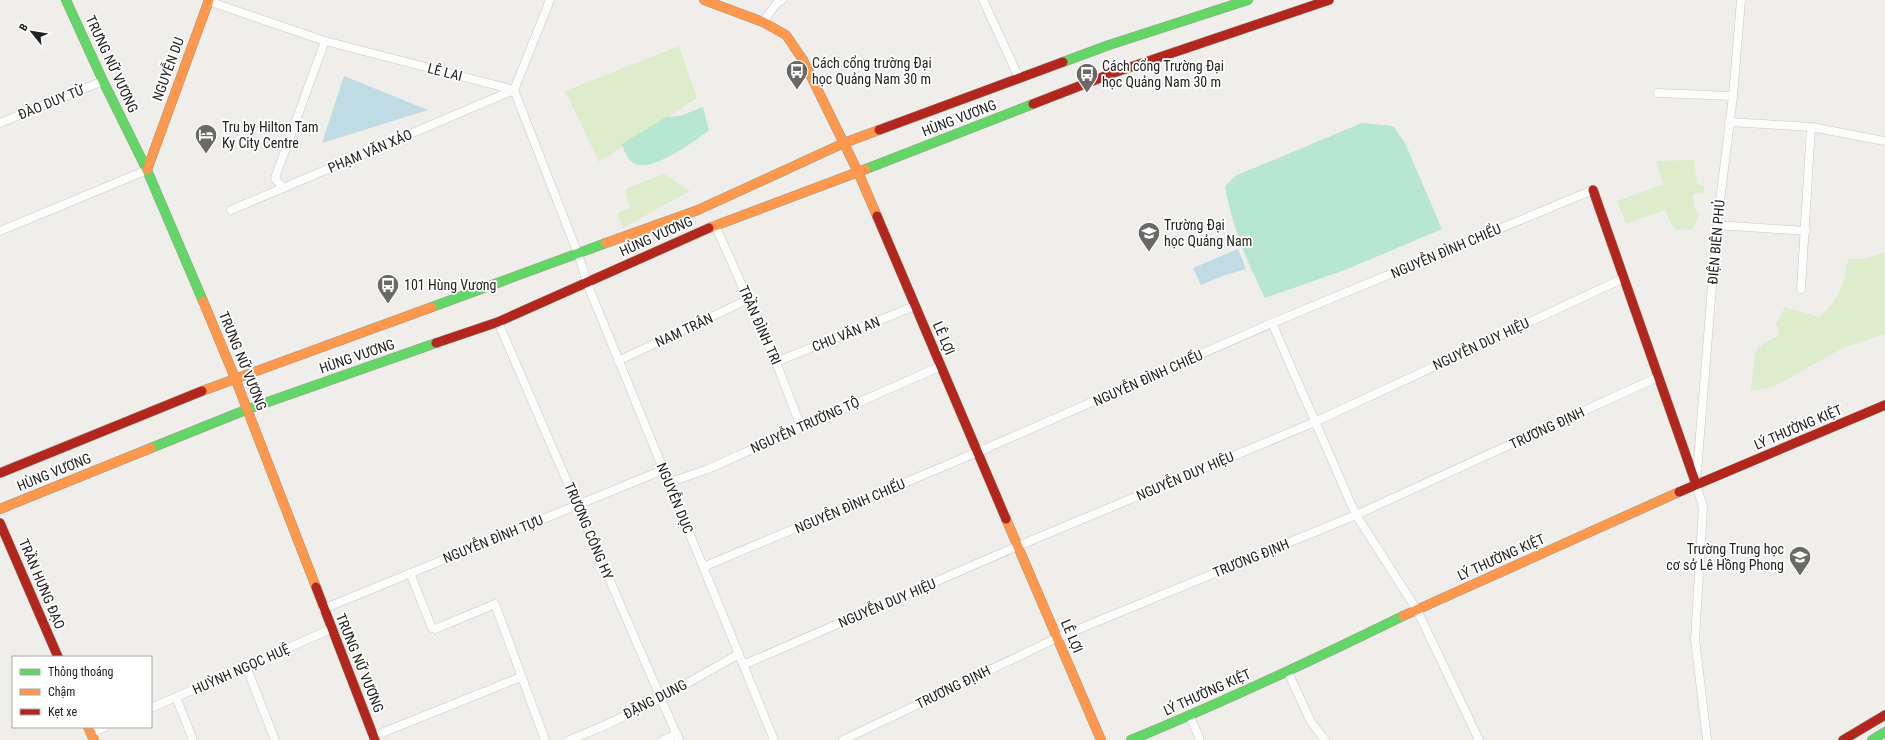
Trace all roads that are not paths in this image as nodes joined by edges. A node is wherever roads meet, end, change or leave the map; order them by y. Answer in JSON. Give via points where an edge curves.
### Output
{"nodes":[{"id":1,"x":66,"y":0,"type":"edge"},
{"id":2,"x":550,"y":0,"type":"edge"},
{"id":3,"x":704,"y":0,"type":"edge"},
{"id":4,"x":782,"y":0,"type":"edge"},
{"id":5,"x":983,"y":0,"type":"edge"},
{"id":6,"x":1248,"y":0,"type":"edge"},
{"id":7,"x":1329,"y":0,"type":"edge"},
{"id":8,"x":1741,"y":0,"type":"edge"},
{"id":9,"x":208,"y":1,"type":"edge"},
{"id":10,"x":763,"y":22,"type":"junction"},
{"id":11,"x":325,"y":41,"type":"junction"},
{"id":12,"x":1018,"y":78,"type":"junction"},
{"id":13,"x":103,"y":81,"type":"junction"},
{"id":14,"x":514,"y":90,"type":"junction"},
{"id":15,"x":1658,"y":93,"type":"dead end"},
{"id":16,"x":1733,"y":96,"type":"junction"},
{"id":17,"x":1729,"y":122,"type":"junction"},
{"id":18,"x":0,"y":123,"type":"edge"},
{"id":19,"x":1811,"y":128,"type":"junction"},
{"id":20,"x":1885,"y":141,"type":"edge"},
{"id":21,"x":844,"y":143,"type":"junction"},
{"id":22,"x":147,"y":170,"type":"junction"},
{"id":23,"x":858,"y":172,"type":"junction"},
{"id":24,"x":283,"y":188,"type":"junction"},
{"id":25,"x":1592,"y":190,"type":"joint"},
{"id":26,"x":231,"y":210,"type":"dead end"},
{"id":27,"x":1717,"y":224,"type":"junction"},
{"id":28,"x":715,"y":225,"type":"junction"},
{"id":29,"x":0,"y":231,"type":"edge"},
{"id":30,"x":1806,"y":231,"type":"junction"},
{"id":31,"x":578,"y":254,"type":"junction"},
{"id":32,"x":1624,"y":278,"type":"junction"},
{"id":33,"x":587,"y":282,"type":"junction"},
{"id":34,"x":1800,"y":289,"type":"dead end"},
{"id":35,"x":749,"y":299,"type":"junction"},
{"id":36,"x":915,"y":306,"type":"junction"},
{"id":37,"x":498,"y":322,"type":"junction"},
{"id":38,"x":1272,"y":324,"type":"junction"},
{"id":39,"x":618,"y":361,"type":"junction"},
{"id":40,"x":776,"y":362,"type":"junction"},
{"id":41,"x":941,"y":366,"type":"junction"},
{"id":42,"x":1658,"y":377,"type":"junction"},
{"id":43,"x":235,"y":378,"type":"junction"},
{"id":44,"x":1885,"y":405,"type":"edge"},
{"id":45,"x":248,"y":409,"type":"junction"},
{"id":46,"x":1315,"y":422,"type":"junction"},
{"id":47,"x":801,"y":427,"type":"junction"},
{"id":48,"x":978,"y":452,"type":"junction"},
{"id":49,"x":663,"y":470,"type":"junction"},
{"id":50,"x":0,"y":473,"type":"edge"},
{"id":51,"x":668,"y":483,"type":"junction"},
{"id":52,"x":1696,"y":484,"type":"junction"},
{"id":53,"x":577,"y":504,"type":"junction"},
{"id":54,"x":0,"y":509,"type":"edge"},
{"id":55,"x":1356,"y":515,"type":"junction"},
{"id":56,"x":0,"y":522,"type":"edge"},
{"id":57,"x":1018,"y":546,"type":"junction"},
{"id":58,"x":703,"y":567,"type":"junction"},
{"id":59,"x":410,"y":574,"type":"junction"},
{"id":60,"x":324,"y":609,"type":"junction"},
{"id":61,"x":1416,"y":610,"type":"junction"},
{"id":62,"x":331,"y":629,"type":"junction"},
{"id":63,"x":1057,"y":638,"type":"junction"},
{"id":64,"x":739,"y":654,"type":"junction"},
{"id":65,"x":58,"y":656,"type":"edge"},
{"id":66,"x":743,"y":665,"type":"junction"},
{"id":67,"x":246,"y":666,"type":"junction"},
{"id":68,"x":1288,"y":672,"type":"junction"},
{"id":69,"x":521,"y":677,"type":"junction"},
{"id":70,"x":176,"y":697,"type":"junction"},
{"id":71,"x":662,"y":697,"type":"junction"},
{"id":72,"x":152,"y":708,"type":"edge"},
{"id":73,"x":1885,"y":715,"type":"edge"},
{"id":74,"x":1190,"y":716,"type":"junction"},
{"id":75,"x":103,"y":728,"type":"edge"},
{"id":76,"x":1885,"y":732,"type":"edge"},
{"id":77,"x":91,"y":733,"type":"edge"},
{"id":78,"x":678,"y":737,"type":"edge"},
{"id":79,"x":374,"y":738,"type":"edge"},
{"id":80,"x":193,"y":740,"type":"edge"},
{"id":81,"x":275,"y":740,"type":"edge"},
{"id":82,"x":545,"y":740,"type":"edge"},
{"id":83,"x":569,"y":740,"type":"edge"},
{"id":84,"x":663,"y":740,"type":"edge"},
{"id":85,"x":774,"y":740,"type":"edge"},
{"id":86,"x":843,"y":740,"type":"edge"},
{"id":87,"x":1101,"y":740,"type":"edge"},
{"id":88,"x":1131,"y":740,"type":"edge"},
{"id":89,"x":1200,"y":740,"type":"edge"},
{"id":90,"x":1325,"y":740,"type":"edge"},
{"id":91,"x":1479,"y":740,"type":"edge"},
{"id":92,"x":1707,"y":740,"type":"edge"},
{"id":93,"x":1843,"y":740,"type":"edge"},
{"id":94,"x":1872,"y":740,"type":"edge"}],
"edges":[{"from":1,"to":13,"type":"main road","name":"TRƯNG NỮ VƯƠNG"},
{"from":2,"to":14,"type":"street"},
{"from":3,"to":10,"type":"main road","name":"LÊ LỢI"},
{"from":4,"to":10,"type":"street"},
{"from":5,"to":12,"type":"street"},
{"from":6,"to":12,"type":"main road","name":"HÙNG VƯƠNG","via":[[1109,45]]},
{"from":7,"to":23,"type":"main road","name":"HÙNG VƯƠNG","via":[[1113,73]]},
{"from":8,"to":16,"type":"street","name":"ĐIỆN BIÊN PHỦ"},
{"from":9,"to":11,"type":"street","name":"LÊ LAI"},
{"from":9,"to":22,"type":"main road","name":"NGUYỄN DU"},
{"from":10,"to":21,"type":"main road","name":"LÊ LỢI","via":[[786,35],[804,60]]},
{"from":11,"to":14,"type":"street","name":"LÊ LAI"},
{"from":11,"to":24,"type":"street","via":[[274,178]]},
{"from":12,"to":21,"type":"main road","name":"HÙNG VƯƠNG"},
{"from":13,"to":18,"type":"street","name":"ĐÀO DUY TỪ"},
{"from":13,"to":22,"type":"main road","name":"TRƯNG NỮ VƯƠNG"},
{"from":14,"to":24,"type":"street","name":"PHẠM VĂN XẢO"},
{"from":14,"to":31,"type":"street"},
{"from":15,"to":16,"type":"street"},
{"from":16,"to":17,"type":"street","name":"ĐIỆN BIÊN PHỦ"},
{"from":17,"to":19,"type":"street"},
{"from":17,"to":27,"type":"street","name":"ĐIỆN BIÊN PHỦ"},
{"from":19,"to":20,"type":"street"},
{"from":19,"to":30,"type":"street"},
{"from":21,"to":23,"type":"main road","name":"LÊ LỢI"},
{"from":21,"to":31,"type":"main road","name":"HÙNG VƯƠNG","via":[[698,210]]},
{"from":22,"to":29,"type":"street"},
{"from":22,"to":43,"type":"main road","name":"TRƯNG NỮ VƯƠNG"},
{"from":23,"to":28,"type":"main road","name":"HÙNG VƯƠNG"},
{"from":23,"to":36,"type":"main road","name":"LÊ LỢI"},
{"from":24,"to":26,"type":"street","name":"PHẠM VĂN XẢO"},
{"from":25,"to":32,"type":"main road"},
{"from":25,"to":38,"type":"street","name":"NGUYỄN ĐÌNH CHIỂU"},
{"from":27,"to":30,"type":"street"},
{"from":27,"to":52,"type":"street","name":"ĐIỆN BIÊN PHỦ"},
{"from":28,"to":33,"type":"main road","name":"HÙNG VƯƠNG"},
{"from":28,"to":35,"type":"street","name":"TRẦN ĐÌNH TRI"},
{"from":30,"to":34,"type":"street"},
{"from":31,"to":33,"type":"street","name":"NGUYỄN DỤC"},
{"from":31,"to":43,"type":"main road","name":"HÙNG VƯƠNG"},
{"from":32,"to":42,"type":"main road"},
{"from":32,"to":46,"type":"street","name":"NGUYỄN DUY HIỆU"},
{"from":33,"to":37,"type":"main road","name":"HÙNG VƯƠNG"},
{"from":33,"to":39,"type":"street","name":"NGUYỄN DỤC"},
{"from":35,"to":39,"type":"street","name":"NAM TRÂN"},
{"from":35,"to":40,"type":"street","name":"TRẦN ĐÌNH TRI"},
{"from":36,"to":40,"type":"street","name":"CHU VĂN AN"},
{"from":36,"to":41,"type":"main road","name":"LÊ LỢI"},
{"from":37,"to":45,"type":"main road","name":"HÙNG VƯƠNG"},
{"from":37,"to":53,"type":"street","name":"TRƯƠNG CÔNG HY"},
{"from":38,"to":46,"type":"street"},
{"from":38,"to":48,"type":"street","name":"NGUYỄN ĐÌNH CHIỂU"},
{"from":39,"to":49,"type":"street","name":"NGUYỄN DỤC"},
{"from":40,"to":47,"type":"street","name":"TRẦN ĐÌNH TRI"},
{"from":41,"to":47,"type":"street","name":"NGUYỄN TRƯỜNG TỘ"},
{"from":41,"to":48,"type":"main road","name":"LÊ LỢI"},
{"from":42,"to":52,"type":"main road"},
{"from":42,"to":55,"type":"street","name":"TRƯƠNG ĐỊNH"},
{"from":43,"to":45,"type":"main road","name":"TRƯNG NỮ VƯƠNG"},
{"from":43,"to":50,"type":"main road","name":"HÙNG VƯƠNG"},
{"from":44,"to":52,"type":"main road","name":"LÝ THƯỜNG KIỆT"},
{"from":45,"to":54,"type":"main road","name":"HÙNG VƯƠNG"},
{"from":45,"to":60,"type":"main road","name":"TRƯNG NỮ VƯƠNG"},
{"from":46,"to":55,"type":"street"},
{"from":46,"to":57,"type":"street","name":"NGUYỄN DUY HIỆU"},
{"from":47,"to":51,"type":"street","name":"NGUYỄN TRƯỜNG TỘ","via":[[708,469]]},
{"from":48,"to":57,"type":"main road","name":"LÊ LỢI"},
{"from":48,"to":58,"type":"street","name":"NGUYỄN ĐÌNH CHIỂU"},
{"from":49,"to":51,"type":"street","name":"NGUYỄN DỤC"},
{"from":49,"to":53,"type":"street","name":"NGUYỄN ĐÌNH TỰU"},
{"from":51,"to":58,"type":"street","name":"NGUYỄN DỤC"},
{"from":52,"to":61,"type":"main road","name":"LÝ THƯỜNG KIỆT"},
{"from":52,"to":92,"type":"street","via":[[1703,507],[1695,639]]},
{"from":53,"to":59,"type":"street","name":"NGUYỄN ĐÌNH TỰU"},
{"from":53,"to":71,"type":"street","name":"TRƯƠNG CÔNG HY"},
{"from":55,"to":61,"type":"street"},
{"from":55,"to":63,"type":"street","name":"TRƯƠNG ĐỊNH"},
{"from":56,"to":65,"type":"main road","name":"TRẦN HƯNG ĐẠO"},
{"from":57,"to":63,"type":"main road","name":"LÊ LỢI"},
{"from":57,"to":66,"type":"street","name":"NGUYỄN DUY HIỆU"},
{"from":58,"to":64,"type":"street","name":"NGUYỄN DỤC"},
{"from":59,"to":60,"type":"street","name":"NGUYỄN ĐÌNH TỰU"},
{"from":59,"to":69,"type":"street","via":[[432,628],[496,604]]},
{"from":60,"to":62,"type":"main road","name":"TRƯNG NỮ VƯƠNG"},
{"from":61,"to":68,"type":"main road","name":"LÝ THƯỜNG KIỆT"},
{"from":61,"to":91,"type":"street"},
{"from":62,"to":67,"type":"street","name":"HUỲNH NGỌC HUỆ"},
{"from":62,"to":79,"type":"main road","name":"TRƯNG NỮ VƯƠNG"},
{"from":63,"to":86,"type":"street","name":"TRƯƠNG ĐỊNH"},
{"from":63,"to":87,"type":"main road","name":"LÊ LỢI"},
{"from":64,"to":66,"type":"street","name":"NGUYỄN DỤC"},
{"from":64,"to":71,"type":"street","name":"ĐẶNG DUNG"},
{"from":66,"to":85,"type":"street","name":"NGUYỄN DỤC"},
{"from":67,"to":70,"type":"street","name":"HUỲNH NGỌC HUỆ"},
{"from":67,"to":81,"type":"street"},
{"from":68,"to":74,"type":"main road","name":"LÝ THƯỜNG KIỆT"},
{"from":68,"to":90,"type":"street","via":[[1311,722]]},
{"from":69,"to":79,"type":"street"},
{"from":69,"to":82,"type":"street"},
{"from":70,"to":72,"type":"street","name":"HUỲNH NGỌC HUỆ"},
{"from":70,"to":80,"type":"street"},
{"from":71,"to":78,"type":"street","name":"TRƯƠNG CÔNG HY"},
{"from":71,"to":83,"type":"street","name":"ĐẶNG DUNG"},
{"from":73,"to":93,"type":"main road"},
{"from":74,"to":88,"type":"main road","name":"LÝ THƯỜNG KIỆT"},
{"from":74,"to":89,"type":"street"},
{"from":75,"to":77,"type":"street"},
{"from":76,"to":94,"type":"main road"},
{"from":78,"to":84,"type":"street"}]}
